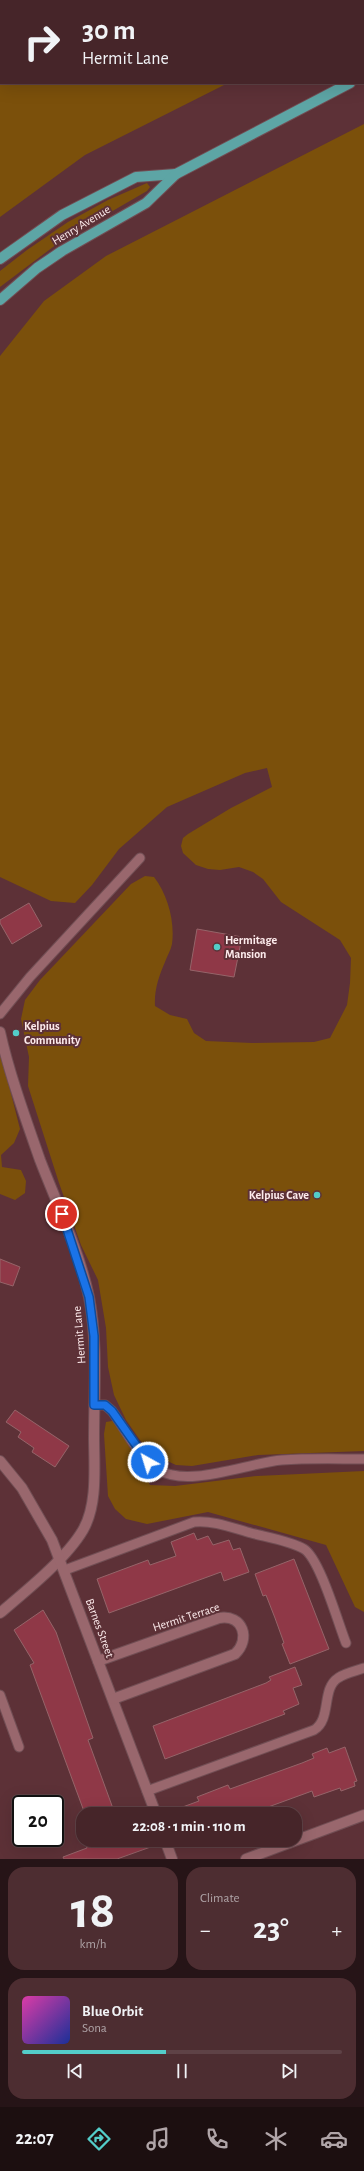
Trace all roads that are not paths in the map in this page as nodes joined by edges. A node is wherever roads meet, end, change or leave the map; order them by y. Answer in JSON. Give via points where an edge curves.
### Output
{"nodes":[{"id":1,"x":348,"y":84,"type":"edge"},
{"id":2,"x":176,"y":174,"type":"junction"},
{"id":3,"x":0,"y":259,"type":"edge"},
{"id":4,"x":0,"y":300,"type":"edge"},
{"id":5,"x":140,"y":858,"type":"dead end"},
{"id":6,"x":0,"y":1014,"type":"edge"},
{"id":7,"x":0,"y":1032,"type":"edge"},
{"id":8,"x":94,"y":1405,"type":"junction"},
{"id":9,"x":364,"y":1458,"type":"edge"},
{"id":10,"x":0,"y":1461,"type":"edge"},
{"id":11,"x":60,"y":1558,"type":"junction"},
{"id":12,"x":65,"y":1570,"type":"junction"},
{"id":13,"x":0,"y":1613,"type":"edge"},
{"id":14,"x":346,"y":1643,"type":"dead end"},
{"id":15,"x":98,"y":1661,"type":"junction"},
{"id":16,"x":364,"y":1668,"type":"edge"},
{"id":17,"x":0,"y":1696,"type":"edge"},
{"id":18,"x":113,"y":1699,"type":"junction"},
{"id":19,"x":19,"y":1747,"type":"dead end"},
{"id":20,"x":147,"y":1791,"type":"junction"},
{"id":21,"x":153,"y":1807,"type":"edge"},
{"id":22,"x":364,"y":1815,"type":"edge"},
{"id":23,"x":168,"y":1847,"type":"edge"},
{"id":24,"x":172,"y":1859,"type":"edge"},
{"id":25,"x":246,"y":1859,"type":"edge"}],
"edges":[{"from":1,"to":2,"type":"main road","name":"Henry Avenue"},
{"from":2,"to":3,"type":"main road","name":"Henry Avenue","via":[[136,177],[62,215]]},
{"from":2,"to":4,"type":"main road","name":"Henry Avenue","via":[[146,203],[62,251],[37,268]]},
{"from":5,"to":6,"type":"lane","via":[[30,977]]},
{"from":7,"to":8,"type":"street","name":"Hermit Lane","via":[[40,1159],[89,1297],[94,1336]]},
{"from":8,"to":9,"type":"lane","via":[[105,1405],[112,1411],[148,1462],[159,1470],[176,1476],[197,1476],[280,1460]]},
{"from":8,"to":11,"type":"street","name":"Hermit Lane","via":[[90,1512],[84,1530]]},
{"from":10,"to":11,"type":"street","name":"Barnes Street","via":[[35,1508]]},
{"from":11,"to":12,"type":"street","name":"Barnes Street"},
{"from":11,"to":13,"type":"street","name":"Hermit Lane"},
{"from":12,"to":14,"type":"lane","via":[[194,1522],[203,1521],[233,1528],[294,1545],[308,1552],[320,1575]]},
{"from":12,"to":15,"type":"street","name":"Barnes Street"},
{"from":15,"to":18,"type":"street","name":"Barnes Street"},
{"from":15,"to":18,"type":"street","name":"Hermit Terrace","via":[[228,1616],[236,1619],[242,1628],[244,1640],[235,1654]]},
{"from":16,"to":20,"type":"lane","via":[[338,1677],[333,1682],[323,1719],[320,1726],[314,1730]]},
{"from":17,"to":19,"type":"lane"},
{"from":18,"to":20,"type":"street","name":"Barnes Street"},
{"from":20,"to":21,"type":"street","name":"Barnes Street"},
{"from":22,"to":25,"type":"street"},
{"from":23,"to":24,"type":"street"}]}
